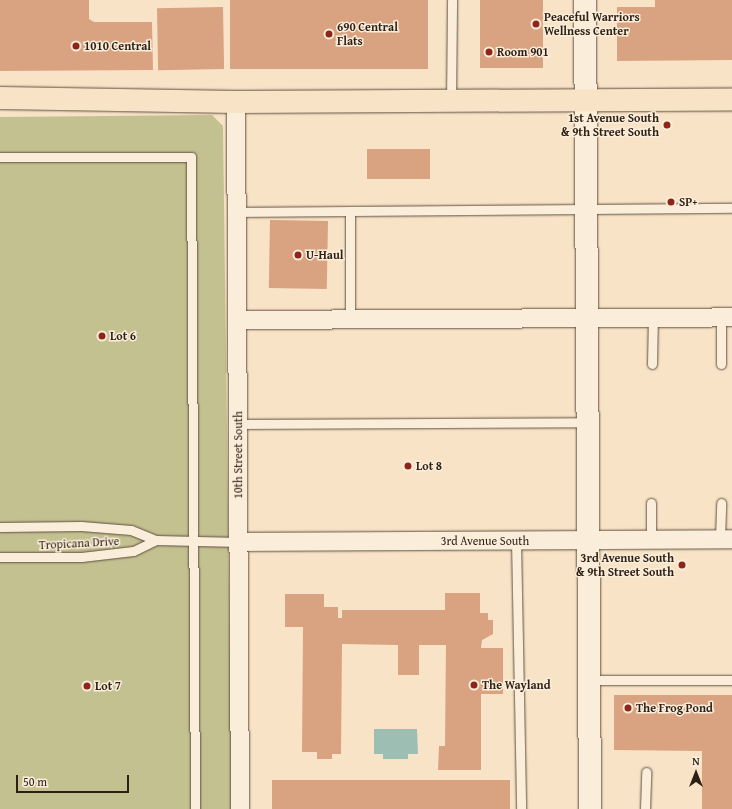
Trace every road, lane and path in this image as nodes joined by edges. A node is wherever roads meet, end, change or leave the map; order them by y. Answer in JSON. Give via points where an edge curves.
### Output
{"nodes":[{"id":1,"x":452,"y":0,"type":"edge"},
{"id":2,"x":585,"y":0,"type":"edge"},
{"id":3,"x":0,"y":98,"type":"edge"},
{"id":4,"x":732,"y":99,"type":"edge"},
{"id":5,"x":586,"y":100,"type":"junction"},
{"id":6,"x":451,"y":101,"type":"junction"},
{"id":7,"x":236,"y":102,"type":"junction"},
{"id":8,"x":0,"y":157,"type":"edge"},
{"id":9,"x":732,"y":208,"type":"edge"},
{"id":10,"x":586,"y":209,"type":"junction"},
{"id":11,"x":350,"y":211,"type":"junction"},
{"id":12,"x":237,"y":212,"type":"junction"},
{"id":13,"x":726,"y":317,"type":"edge"},
{"id":14,"x":587,"y":318,"type":"junction"},
{"id":15,"x":654,"y":318,"type":"junction"},
{"id":16,"x":350,"y":319,"type":"junction"},
{"id":17,"x":237,"y":320,"type":"junction"},
{"id":18,"x":652,"y":364,"type":"dead end"},
{"id":19,"x":722,"y":364,"type":"dead end"},
{"id":20,"x":587,"y":422,"type":"junction"},
{"id":21,"x":238,"y":424,"type":"junction"},
{"id":22,"x":651,"y":503,"type":"dead end"},
{"id":23,"x":721,"y":503,"type":"dead end"},
{"id":24,"x":0,"y":527,"type":"edge"},
{"id":25,"x":726,"y":539,"type":"edge"},
{"id":26,"x":156,"y":540,"type":"junction"},
{"id":27,"x":516,"y":540,"type":"junction"},
{"id":28,"x":588,"y":540,"type":"junction"},
{"id":29,"x":651,"y":540,"type":"junction"},
{"id":30,"x":191,"y":542,"type":"junction"},
{"id":31,"x":238,"y":542,"type":"junction"},
{"id":32,"x":0,"y":558,"type":"edge"},
{"id":33,"x":589,"y":680,"type":"junction"},
{"id":34,"x":732,"y":680,"type":"edge"},
{"id":35,"x":646,"y":772,"type":"dead end"},
{"id":36,"x":195,"y":809,"type":"edge"},
{"id":37,"x":240,"y":809,"type":"edge"},
{"id":38,"x":521,"y":809,"type":"edge"},
{"id":39,"x":590,"y":809,"type":"edge"},
{"id":40,"x":645,"y":809,"type":"edge"}],
"edges":[{"from":1,"to":6,"type":"lane"},
{"from":2,"to":5,"type":"main road"},
{"from":3,"to":7,"type":"main road"},
{"from":4,"to":5,"type":"main road"},
{"from":5,"to":6,"type":"main road"},
{"from":5,"to":10,"type":"main road"},
{"from":6,"to":7,"type":"main road"},
{"from":7,"to":12,"type":"street","name":"10th Street South"},
{"from":8,"to":30,"type":"lane","via":[[191,157]]},
{"from":9,"to":10,"type":"lane"},
{"from":10,"to":11,"type":"lane"},
{"from":10,"to":14,"type":"main road"},
{"from":11,"to":12,"type":"lane"},
{"from":11,"to":16,"type":"lane"},
{"from":12,"to":17,"type":"street","name":"10th Street South"},
{"from":13,"to":15,"type":"street"},
{"from":13,"to":19,"type":"lane"},
{"from":14,"to":15,"type":"street"},
{"from":14,"to":16,"type":"street"},
{"from":14,"to":20,"type":"main road"},
{"from":15,"to":18,"type":"lane"},
{"from":16,"to":17,"type":"street"},
{"from":17,"to":21,"type":"street","name":"10th Street South"},
{"from":20,"to":21,"type":"lane"},
{"from":20,"to":28,"type":"main road"},
{"from":21,"to":31,"type":"street","name":"10th Street South"},
{"from":22,"to":29,"type":"lane"},
{"from":23,"to":25,"type":"lane"},
{"from":24,"to":26,"type":"lane","name":"Tropicana Drive","via":[[81,526],[132,530]]},
{"from":25,"to":29,"type":"street","name":"3rd Avenue South"},
{"from":26,"to":30,"type":"lane","name":"Tropicana Drive"},
{"from":26,"to":32,"type":"lane","name":"Tropicana Drive","via":[[133,551],[81,557]]},
{"from":27,"to":28,"type":"street","name":"3rd Avenue South"},
{"from":27,"to":31,"type":"street","name":"3rd Avenue South"},
{"from":27,"to":38,"type":"lane"},
{"from":28,"to":29,"type":"street","name":"3rd Avenue South"},
{"from":28,"to":33,"type":"main road"},
{"from":30,"to":31,"type":"lane","name":"Tropicana Drive"},
{"from":30,"to":36,"type":"lane"},
{"from":31,"to":37,"type":"street","name":"10th Street South"},
{"from":33,"to":34,"type":"lane"},
{"from":33,"to":39,"type":"main road"},
{"from":35,"to":40,"type":"lane"}]}
